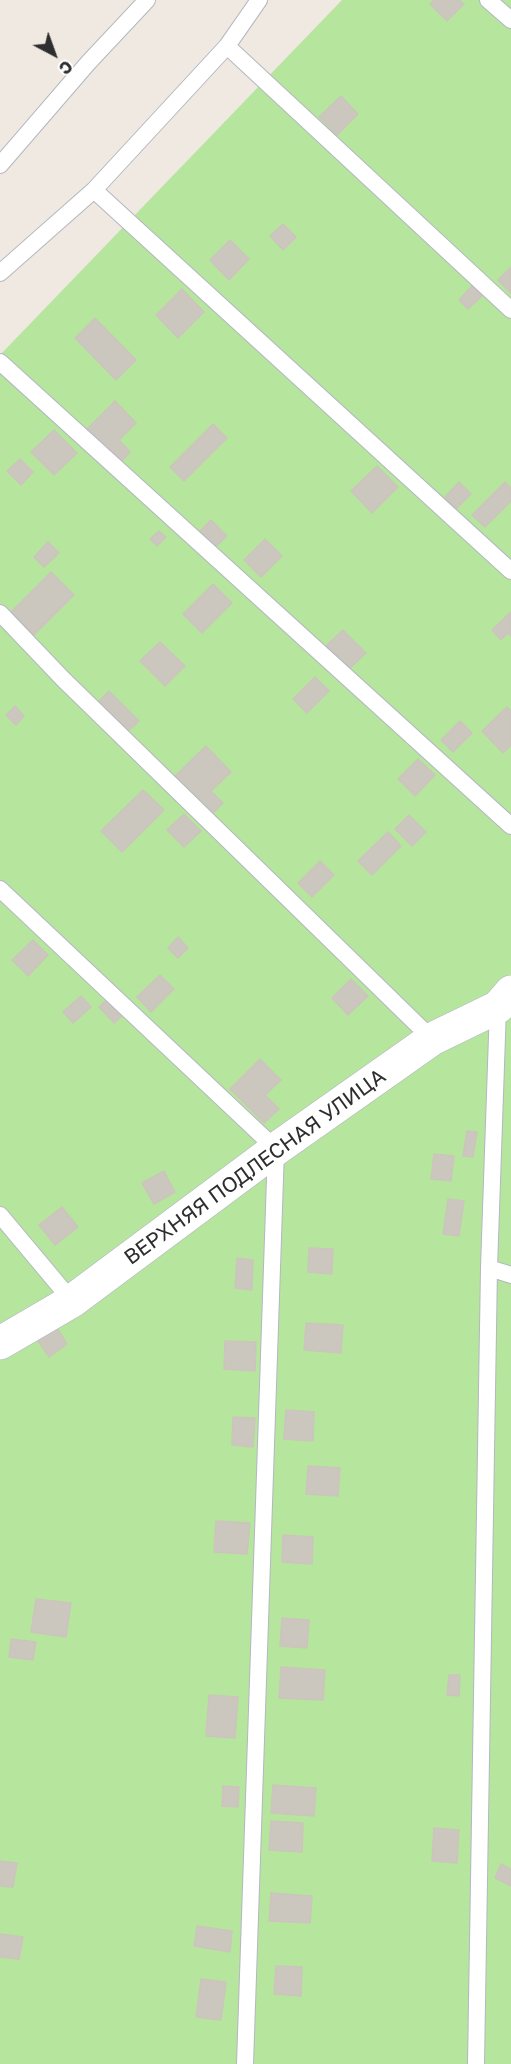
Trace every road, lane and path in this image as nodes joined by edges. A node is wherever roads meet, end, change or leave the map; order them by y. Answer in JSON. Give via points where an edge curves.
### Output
{"nodes":[{"id":1,"x":147,"y":0,"type":"edge"},
{"id":2,"x":259,"y":0,"type":"edge"},
{"id":3,"x":488,"y":0,"type":"edge"},
{"id":4,"x":511,"y":20,"type":"edge"},
{"id":5,"x":227,"y":46,"type":"junction"},
{"id":6,"x":0,"y":165,"type":"edge"},
{"id":7,"x":94,"y":190,"type":"junction"},
{"id":8,"x":0,"y":273,"type":"edge"},
{"id":9,"x":511,"y":310,"type":"edge"},
{"id":10,"x":0,"y":362,"type":"edge"},
{"id":11,"x":511,"y":571,"type":"edge"},
{"id":12,"x":0,"y":613,"type":"edge"},
{"id":13,"x":511,"y":826,"type":"edge"},
{"id":14,"x":0,"y":889,"type":"edge"},
{"id":15,"x":504,"y":999,"type":"edge"},
{"id":16,"x":432,"y":1039,"type":"junction"},
{"id":17,"x":276,"y":1149,"type":"junction"},
{"id":18,"x":0,"y":1215,"type":"edge"},
{"id":19,"x":489,"y":1268,"type":"junction"},
{"id":20,"x":511,"y":1275,"type":"edge"},
{"id":21,"x":72,"y":1300,"type":"junction"},
{"id":22,"x":0,"y":1343,"type":"edge"},
{"id":23,"x":245,"y":2064,"type":"edge"},
{"id":24,"x":476,"y":2064,"type":"edge"}],
"edges":[{"from":1,"to":6,"type":"lane"},
{"from":2,"to":5,"type":"lane"},
{"from":3,"to":4,"type":"lane"},
{"from":5,"to":7,"type":"lane"},
{"from":5,"to":9,"type":"lane"},
{"from":7,"to":8,"type":"lane"},
{"from":7,"to":11,"type":"lane"},
{"from":10,"to":13,"type":"lane"},
{"from":12,"to":16,"type":"lane"},
{"from":14,"to":17,"type":"lane"},
{"from":15,"to":16,"type":"street","name":"ВЕРХНЯЯ ПОДЛЕСНАЯ УЛИЦА"},
{"from":15,"to":19,"type":"lane"},
{"from":16,"to":17,"type":"street","name":"ВЕРХНЯЯ ПОДЛЕСНАЯ УЛИЦА"},
{"from":17,"to":21,"type":"street","name":"ВЕРХНЯЯ ПОДЛЕСНАЯ УЛИЦА"},
{"from":17,"to":23,"type":"lane"},
{"from":18,"to":21,"type":"lane"},
{"from":19,"to":20,"type":"lane"},
{"from":19,"to":24,"type":"lane"},
{"from":21,"to":22,"type":"street","name":"ВЕРХНЯЯ ПОДЛЕСНАЯ УЛИЦА"}]}
